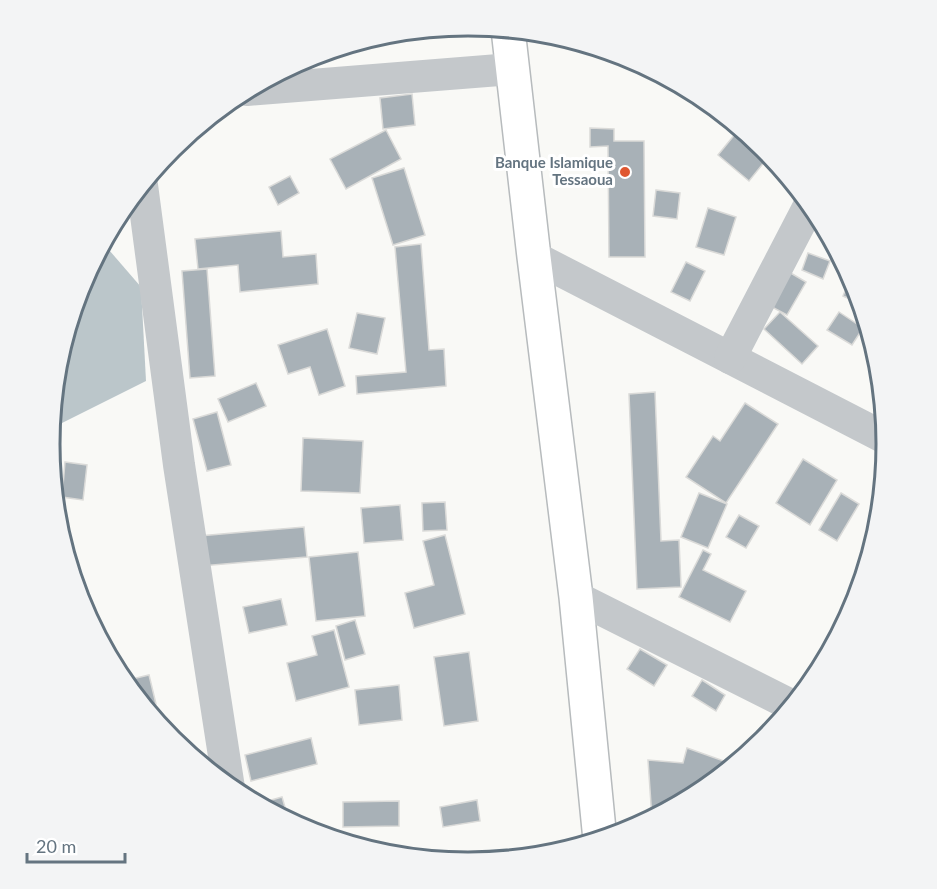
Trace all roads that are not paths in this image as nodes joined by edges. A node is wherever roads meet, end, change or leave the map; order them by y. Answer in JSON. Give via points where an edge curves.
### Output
{"nodes":[{"id":1,"x":509,"y":38,"type":"edge"},
{"id":2,"x":512,"y":69,"type":"junction"},
{"id":3,"x":269,"y":88,"type":"edge"},
{"id":4,"x":144,"y":197,"type":"edge"},
{"id":5,"x":805,"y":214,"type":"edge"},
{"id":6,"x":534,"y":258,"type":"junction"},
{"id":7,"x":730,"y":358,"type":"junction"},
{"id":8,"x":877,"y":434,"type":"edge"},
{"id":9,"x":576,"y":597,"type":"junction"},
{"id":10,"x":786,"y":702,"type":"edge"},
{"id":11,"x":227,"y":774,"type":"edge"},
{"id":12,"x":599,"y":831,"type":"edge"}],
"edges":[{"from":1,"to":2,"type":"highway"},
{"from":2,"to":3,"type":"street"},
{"from":2,"to":6,"type":"highway"},
{"from":4,"to":11,"type":"street","via":[[179,465]]},
{"from":5,"to":7,"type":"street"},
{"from":6,"to":7,"type":"street"},
{"from":6,"to":9,"type":"highway"},
{"from":7,"to":8,"type":"street"},
{"from":9,"to":10,"type":"street"},
{"from":9,"to":12,"type":"highway"}]}
